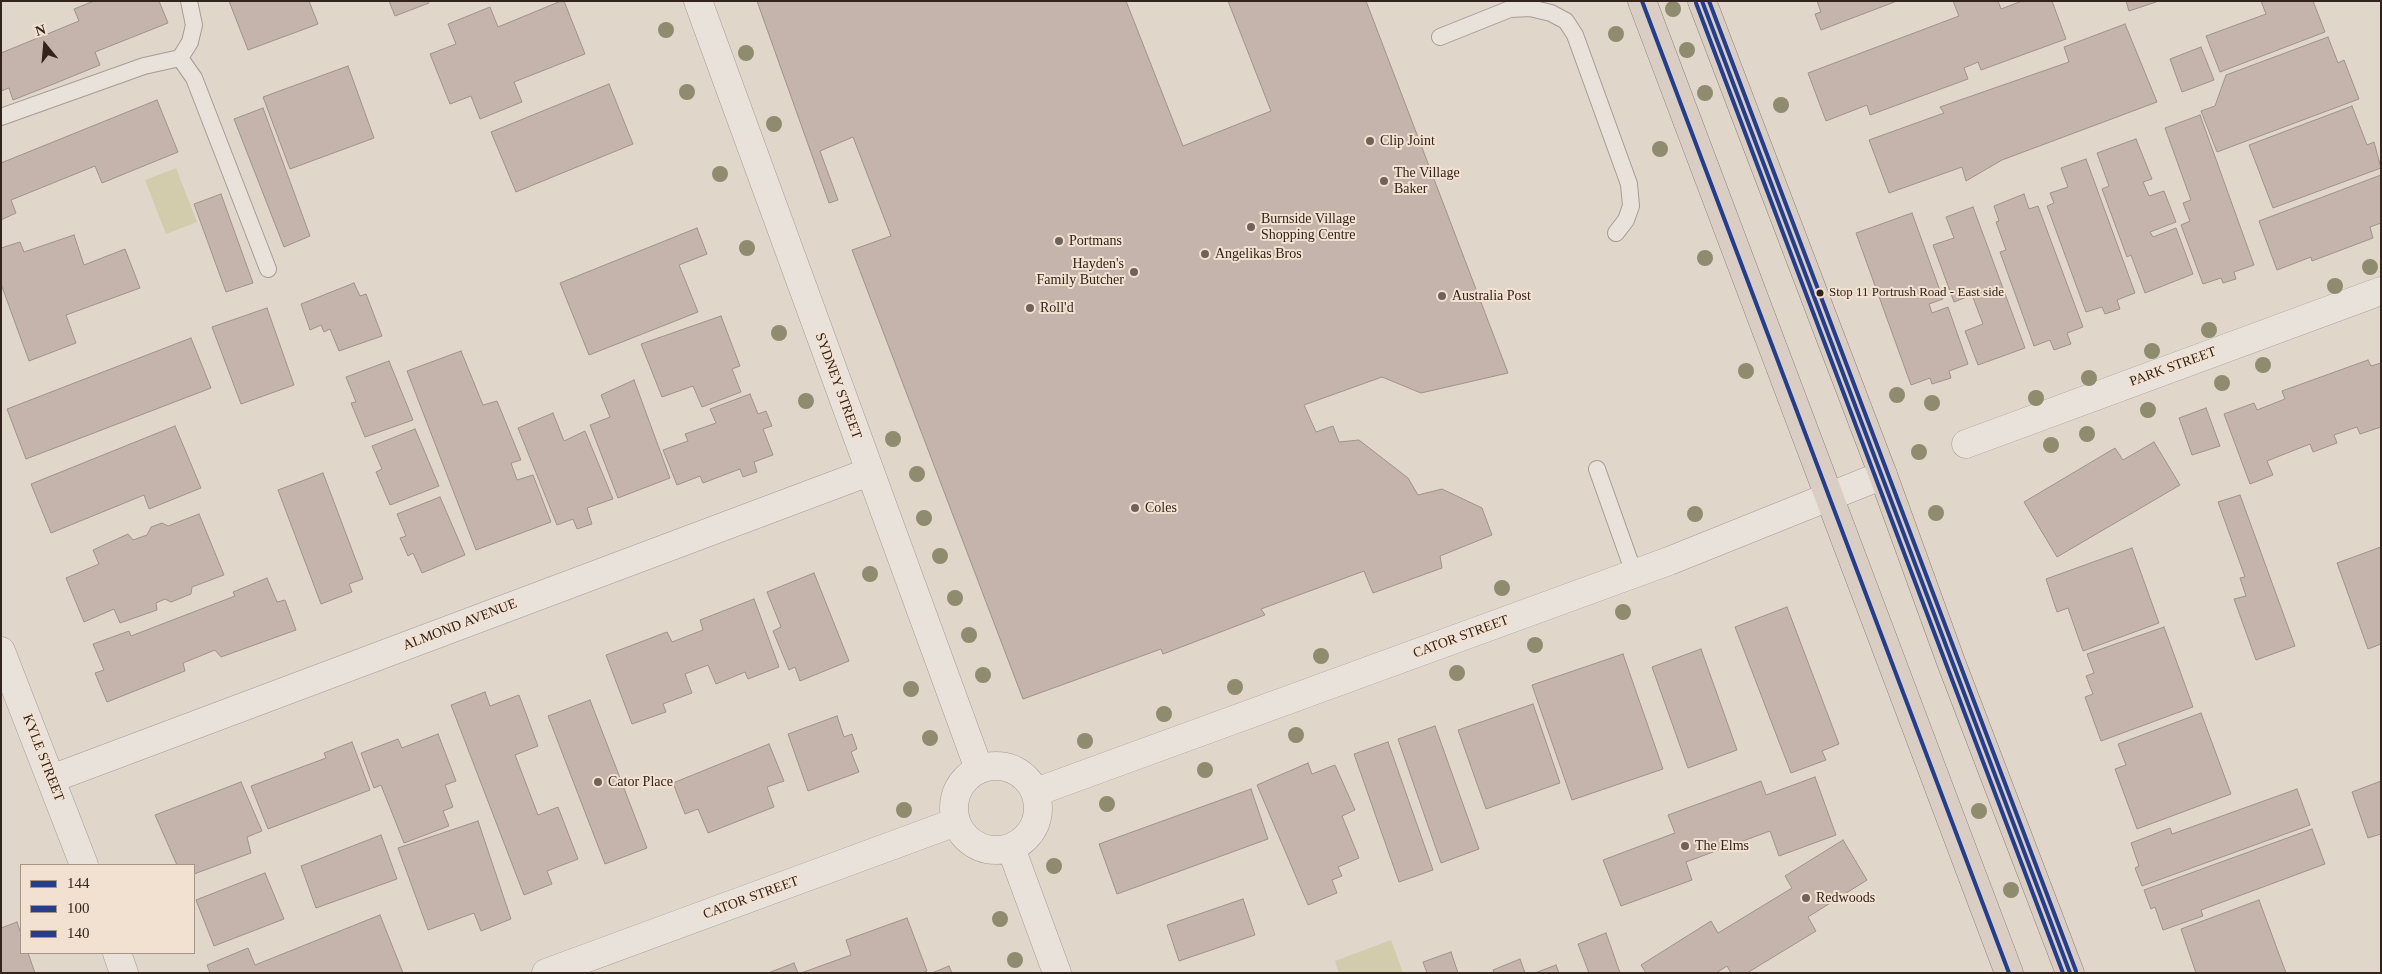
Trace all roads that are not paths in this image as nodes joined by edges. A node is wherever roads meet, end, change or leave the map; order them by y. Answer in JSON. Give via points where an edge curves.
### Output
{"nodes":[{"id":1,"x":189,"y":1,"type":"edge"},
{"id":2,"x":698,"y":1,"type":"edge"},
{"id":3,"x":1642,"y":1,"type":"edge"},
{"id":4,"x":1702,"y":1,"type":"edge"},
{"id":5,"x":1529,"y":5,"type":"edge"},
{"id":6,"x":1440,"y":37,"type":"dead end"},
{"id":7,"x":180,"y":58,"type":"junction"},
{"id":8,"x":1,"y":117,"type":"edge"},
{"id":9,"x":1616,"y":233,"type":"dead end"},
{"id":10,"x":268,"y":269,"type":"dead end"},
{"id":11,"x":2381,"y":291,"type":"edge"},
{"id":12,"x":1966,"y":444,"type":"dead end"},
{"id":13,"x":1597,"y":469,"type":"dead end"},
{"id":14,"x":869,"y":472,"type":"junction"},
{"id":15,"x":1883,"y":475,"type":"junction"},
{"id":16,"x":1830,"y":496,"type":"junction"},
{"id":17,"x":1634,"y":573,"type":"junction"},
{"id":18,"x":1,"y":651,"type":"edge"},
{"id":19,"x":979,"y":769,"type":"junction"},
{"id":20,"x":51,"y":779,"type":"junction"},
{"id":21,"x":1036,"y":792,"type":"junction"},
{"id":22,"x":956,"y":822,"type":"junction"},
{"id":23,"x":1011,"y":848,"type":"junction"},
{"id":24,"x":84,"y":864,"type":"edge"},
{"id":25,"x":117,"y":954,"type":"edge"},
{"id":26,"x":124,"y":973,"type":"edge"},
{"id":27,"x":546,"y":973,"type":"edge"},
{"id":28,"x":1058,"y":973,"type":"edge"},
{"id":29,"x":2009,"y":973,"type":"edge"},
{"id":30,"x":2070,"y":973,"type":"edge"}],
"edges":[{"from":1,"to":7,"type":"lane","via":[[194,25],[190,42]]},
{"from":2,"to":14,"type":"street","name":"SYDNEY STREET"},
{"from":3,"to":16,"type":"highway"},
{"from":4,"to":15,"type":"highway"},
{"from":5,"to":6,"type":"lane","via":[[1510,9]]},
{"from":5,"to":9,"type":"lane","via":[[1566,21],[1575,35],[1629,184],[1631,206]]},
{"from":7,"to":8,"type":"lane","via":[[144,66]]},
{"from":7,"to":10,"type":"lane","via":[[194,78]]},
{"from":11,"to":12,"type":"street","name":"PARK STREET"},
{"from":13,"to":17,"type":"lane"},
{"from":14,"to":19,"type":"street","name":"SYDNEY STREET"},
{"from":14,"to":20,"type":"street","name":"ALMOND AVENUE"},
{"from":15,"to":16,"type":"street","name":"CATOR STREET"},
{"from":15,"to":30,"type":"highway"},
{"from":16,"to":17,"type":"street","name":"CATOR STREET"},
{"from":16,"to":29,"type":"highway"},
{"from":17,"to":21,"type":"street","name":"CATOR STREET"},
{"from":18,"to":20,"type":"street","name":"KYLE STREET"},
{"from":19,"to":21,"type":"street","via":[[1006,767],[1018,772]]},
{"from":19,"to":22,"type":"street","via":[[960,786],[955,797]]},
{"from":20,"to":24,"type":"street","name":"KYLE STREET"},
{"from":21,"to":23,"type":"street","via":[[1037,819],[1032,831]]},
{"from":22,"to":23,"type":"street","via":[[962,834],[984,849]]},
{"from":22,"to":27,"type":"street","name":"CATOR STREET"},
{"from":23,"to":28,"type":"street"},
{"from":25,"to":26,"type":"street"}]}
